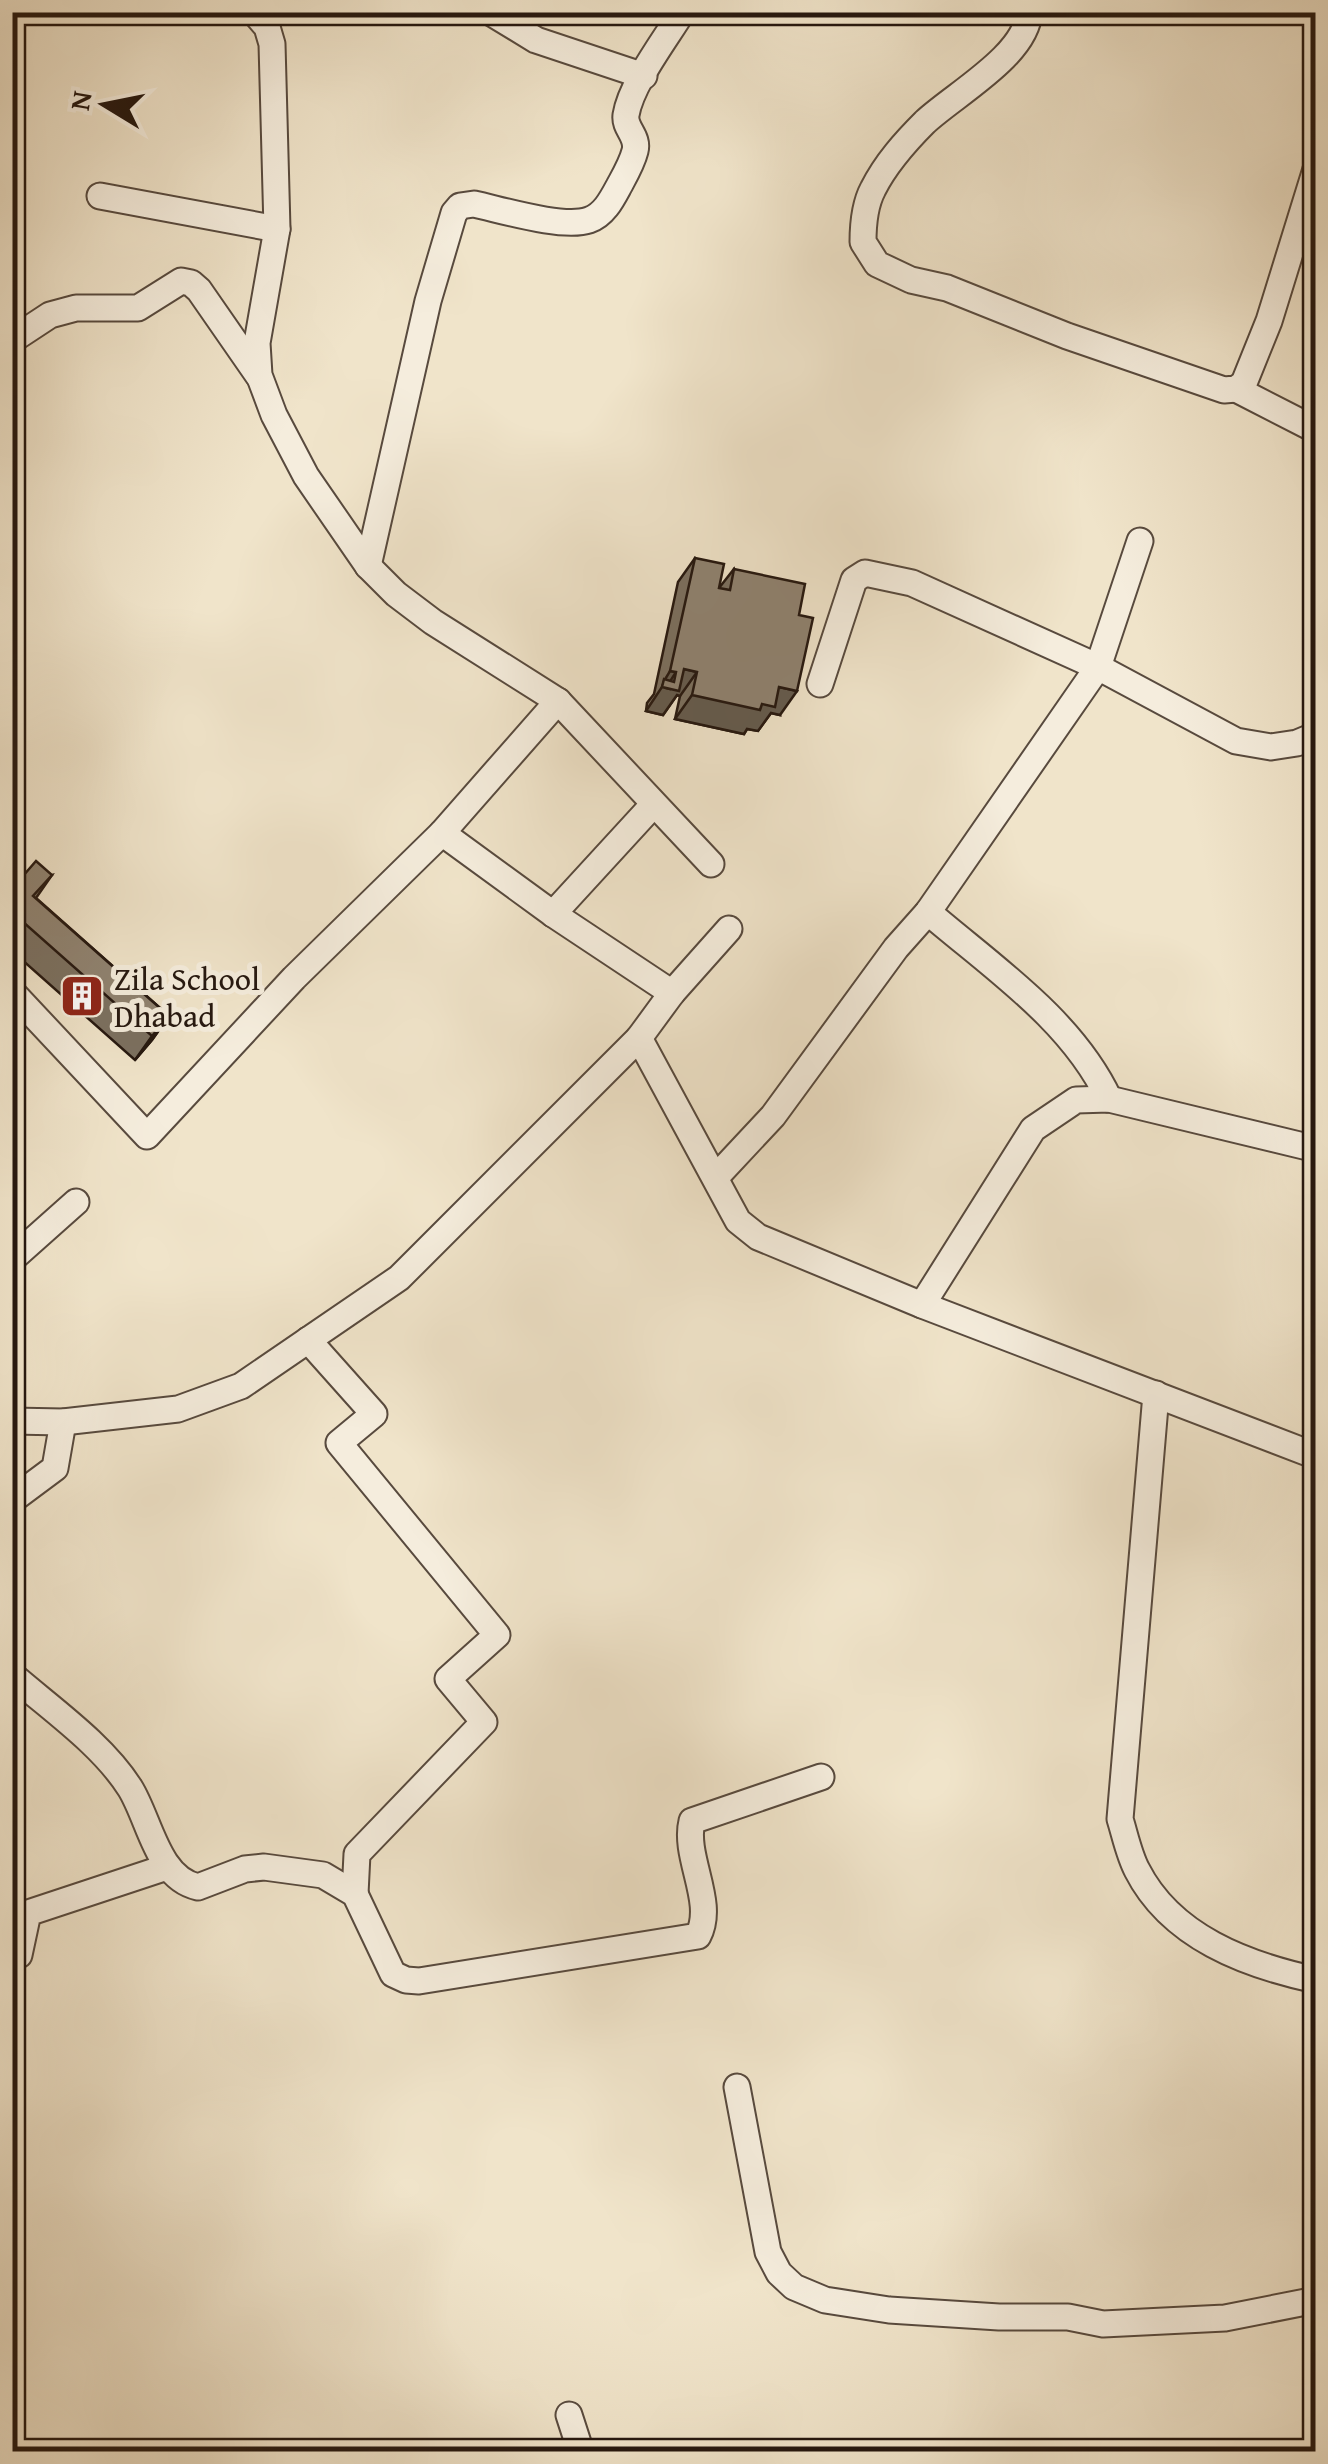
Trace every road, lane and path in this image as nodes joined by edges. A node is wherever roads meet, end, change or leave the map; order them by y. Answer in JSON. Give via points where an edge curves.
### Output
{"nodes":[{"id":1,"x":254,"y":12,"type":"edge"},
{"id":2,"x":490,"y":12,"type":"edge"},
{"id":3,"x":682,"y":12,"type":"edge"},
{"id":4,"x":1029,"y":12,"type":"edge"},
{"id":5,"x":644,"y":76,"type":"junction"},
{"id":6,"x":1316,"y":169,"type":"edge"},
{"id":7,"x":100,"y":196,"type":"dead end"},
{"id":8,"x":277,"y":228,"type":"junction"},
{"id":9,"x":12,"y":340,"type":"edge"},
{"id":10,"x":259,"y":375,"type":"junction"},
{"id":11,"x":1236,"y":390,"type":"junction"},
{"id":12,"x":1316,"y":430,"type":"edge"},
{"id":13,"x":1140,"y":541,"type":"dead end"},
{"id":14,"x":368,"y":566,"type":"junction"},
{"id":15,"x":1098,"y":667,"type":"junction"},
{"id":16,"x":820,"y":684,"type":"dead end"},
{"id":17,"x":558,"y":701,"type":"junction"},
{"id":18,"x":1316,"y":735,"type":"edge"},
{"id":19,"x":653,"y":805,"type":"junction"},
{"id":20,"x":442,"y":832,"type":"junction"},
{"id":21,"x":711,"y":864,"type":"dead end"},
{"id":22,"x":928,"y":912,"type":"junction"},
{"id":23,"x":553,"y":914,"type":"junction"},
{"id":24,"x":729,"y":929,"type":"dead end"},
{"id":25,"x":12,"y":992,"type":"edge"},
{"id":26,"x":672,"y":993,"type":"junction"},
{"id":27,"x":639,"y":1038,"type":"junction"},
{"id":28,"x":1109,"y":1099,"type":"junction"},
{"id":29,"x":1316,"y":1148,"type":"edge"},
{"id":30,"x":716,"y":1178,"type":"junction"},
{"id":31,"x":76,"y":1202,"type":"dead end"},
{"id":32,"x":12,"y":1259,"type":"edge"},
{"id":33,"x":922,"y":1305,"type":"junction"},
{"id":34,"x":308,"y":1340,"type":"junction"},
{"id":35,"x":1156,"y":1394,"type":"junction"},
{"id":36,"x":12,"y":1422,"type":"edge"},
{"id":37,"x":62,"y":1422,"type":"junction"},
{"id":38,"x":1316,"y":1456,"type":"edge"},
{"id":39,"x":12,"y":1500,"type":"edge"},
{"id":40,"x":12,"y":1675,"type":"edge"},
{"id":41,"x":822,"y":1777,"type":"dead end"},
{"id":42,"x":167,"y":1867,"type":"junction"},
{"id":43,"x":355,"y":1894,"type":"junction"},
{"id":44,"x":12,"y":1959,"type":"edge"},
{"id":45,"x":1316,"y":1980,"type":"edge"},
{"id":46,"x":737,"y":2087,"type":"dead end"},
{"id":47,"x":1316,"y":2300,"type":"edge"},
{"id":48,"x":569,"y":2415,"type":"dead end"},
{"id":49,"x":581,"y":2452,"type":"edge"}],
"edges":[{"from":1,"to":8,"type":"street","via":[[272,44]]},
{"from":2,"to":5,"type":"street","via":[[536,40]]},
{"from":3,"to":5,"type":"street"},
{"from":4,"to":11,"type":"street","via":[[1015,47],[890,160],[870,192],[862,242],[868,254],[911,280]]},
{"from":5,"to":14,"type":"street","via":[[626,112],[637,144],[634,156],[600,213],[570,223],[474,204],[454,213]]},
{"from":6,"to":11,"type":"street","via":[[1269,321]]},
{"from":7,"to":8,"type":"street"},
{"from":8,"to":10,"type":"street","via":[[257,343]]},
{"from":9,"to":10,"type":"street","via":[[50,315],[76,308],[138,308],[181,281],[200,290]]},
{"from":10,"to":14,"type":"street","via":[[306,476]]},
{"from":11,"to":12,"type":"street"},
{"from":13,"to":15,"type":"street"},
{"from":14,"to":17,"type":"street","via":[[433,622]]},
{"from":15,"to":16,"type":"street","via":[[912,583],[864,573],[854,580]]},
{"from":15,"to":18,"type":"street","via":[[1236,741],[1271,747]]},
{"from":15,"to":22,"type":"street"},
{"from":17,"to":19,"type":"street"},
{"from":17,"to":20,"type":"street"},
{"from":19,"to":21,"type":"street"},
{"from":19,"to":23,"type":"street"},
{"from":20,"to":23,"type":"street"},
{"from":20,"to":25,"type":"street","via":[[147,1136]]},
{"from":22,"to":28,"type":"street","via":[[1044,1012],[1094,1068]]},
{"from":22,"to":30,"type":"street","via":[[774,1116]]},
{"from":23,"to":26,"type":"street"},
{"from":24,"to":26,"type":"street"},
{"from":26,"to":27,"type":"street"},
{"from":27,"to":30,"type":"street"},
{"from":27,"to":34,"type":"street","via":[[399,1278]]},
{"from":28,"to":29,"type":"street"},
{"from":28,"to":33,"type":"street","via":[[1076,1100],[1034,1129]]},
{"from":30,"to":33,"type":"street","via":[[738,1221],[758,1237]]},
{"from":31,"to":32,"type":"street"},
{"from":33,"to":35,"type":"street"},
{"from":34,"to":37,"type":"street","via":[[241,1386],[178,1409]]},
{"from":34,"to":43,"type":"street","via":[[374,1414],[339,1442],[497,1635],[448,1679],[484,1722],[357,1854]]},
{"from":35,"to":38,"type":"street"},
{"from":35,"to":45,"type":"street","via":[[1120,1819],[1137,1871],[1174,1920],[1200,1940],[1277,1972]]},
{"from":36,"to":37,"type":"street"},
{"from":37,"to":39,"type":"street","via":[[54,1468]]},
{"from":40,"to":42,"type":"street","via":[[130,1787]]},
{"from":41,"to":43,"type":"street","via":[[692,1821],[703,1919],[698,1936],[690,1939],[406,1980],[393,1974]]},
{"from":42,"to":43,"type":"street","via":[[198,1887],[245,1869],[293,1868],[324,1875]]},
{"from":42,"to":44,"type":"street","via":[[28,1913]]},
{"from":46,"to":47,"type":"street","via":[[768,2252],[794,2287],[825,2300],[1103,2324],[1225,2318]]},
{"from":48,"to":49,"type":"street"}]}
